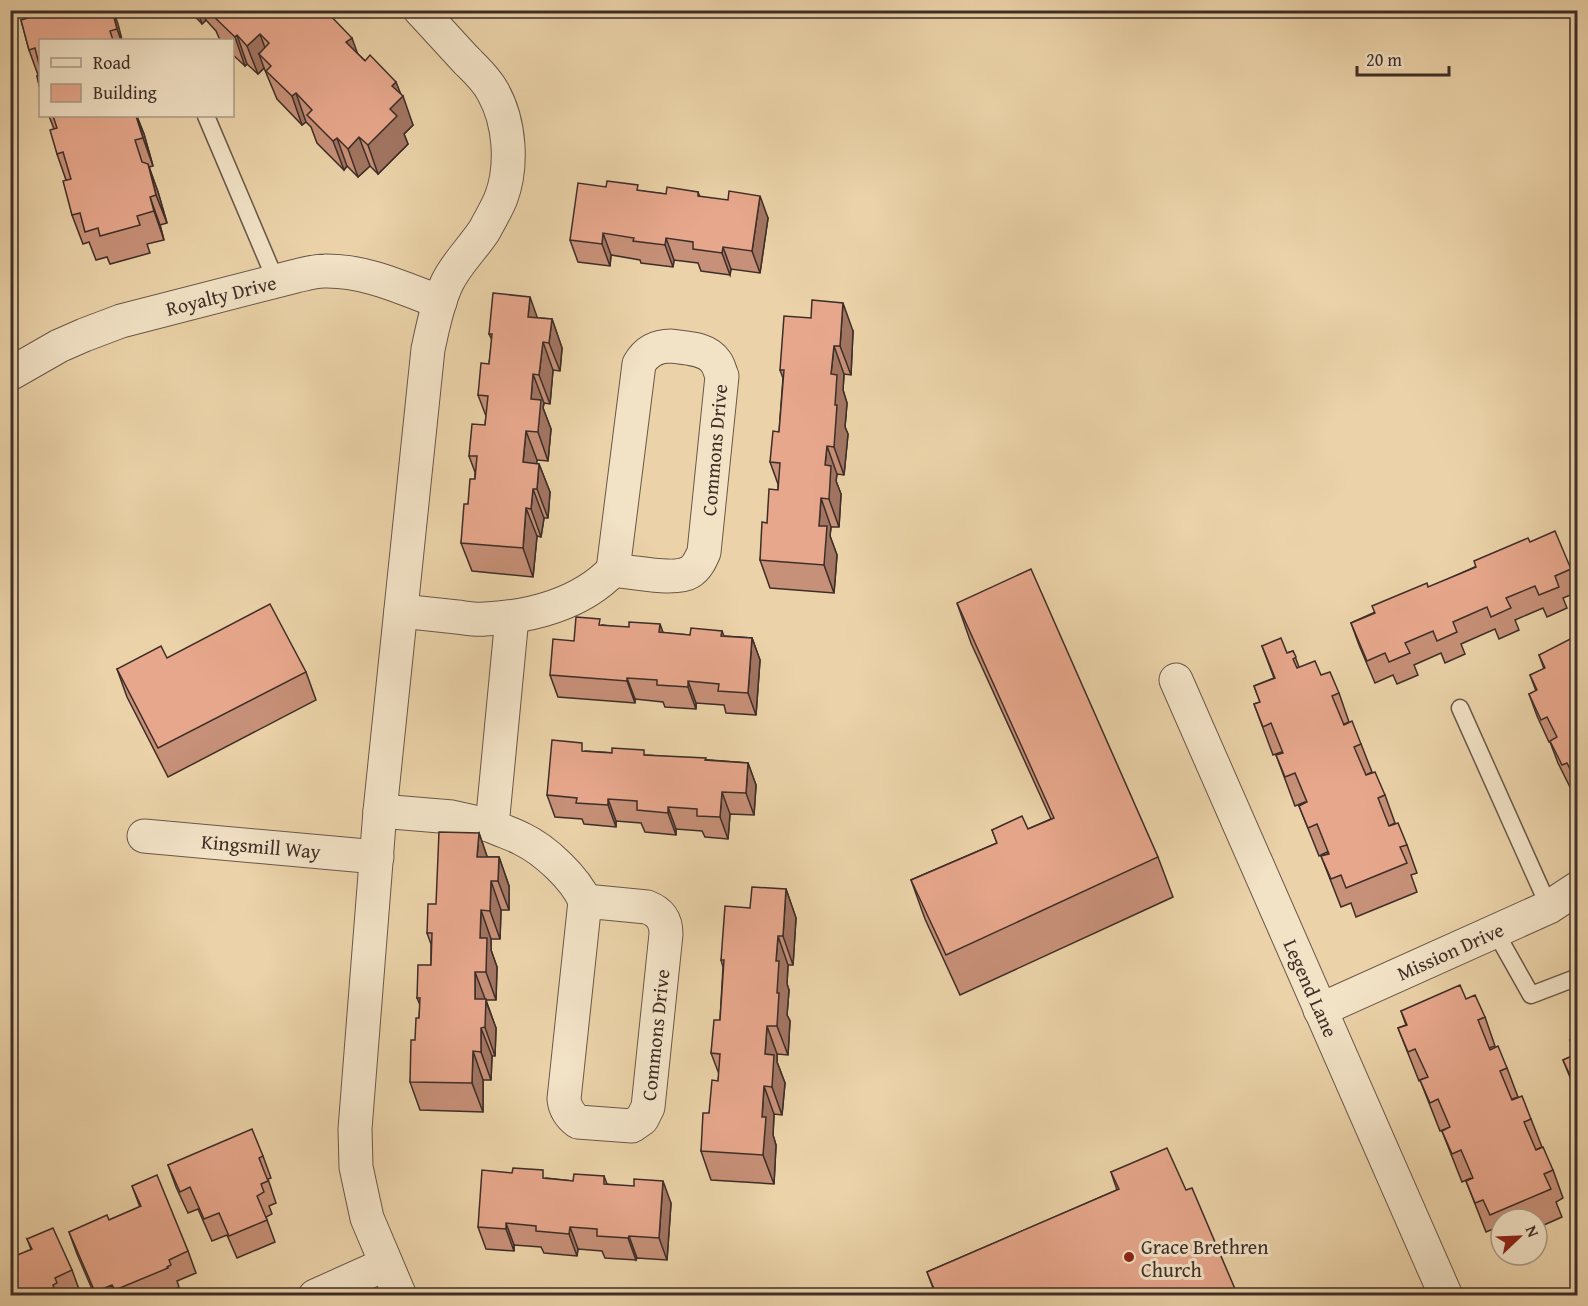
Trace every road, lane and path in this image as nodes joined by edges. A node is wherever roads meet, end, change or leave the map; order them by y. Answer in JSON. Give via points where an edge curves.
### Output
{"nodes":[{"id":1,"x":420,"y":10,"type":"edge"},
{"id":2,"x":206,"y":117,"type":"edge"},
{"id":3,"x":276,"y":281,"type":"junction"},
{"id":4,"x":440,"y":302,"type":"junction"},
{"id":5,"x":10,"y":374,"type":"edge"},
{"id":6,"x":613,"y":570,"type":"junction"},
{"id":7,"x":401,"y":611,"type":"junction"},
{"id":8,"x":512,"y":617,"type":"junction"},
{"id":9,"x":1176,"y":680,"type":"dead end"},
{"id":10,"x":1460,"y":708,"type":"dead end"},
{"id":11,"x":380,"y":811,"type":"junction"},
{"id":12,"x":492,"y":826,"type":"junction"},
{"id":13,"x":144,"y":836,"type":"dead end"},
{"id":14,"x":377,"y":857,"type":"junction"},
{"id":15,"x":1578,"y":888,"type":"edge"},
{"id":16,"x":585,"y":901,"type":"junction"},
{"id":17,"x":1549,"y":907,"type":"junction"},
{"id":18,"x":1495,"y":931,"type":"junction"},
{"id":19,"x":1578,"y":977,"type":"edge"},
{"id":20,"x":1320,"y":1010,"type":"junction"},
{"id":21,"x":386,"y":1264,"type":"junction"},
{"id":22,"x":315,"y":1296,"type":"edge"},
{"id":23,"x":400,"y":1296,"type":"edge"},
{"id":24,"x":1446,"y":1296,"type":"edge"}],
"edges":[{"from":1,"to":4,"type":"street","via":[[494,92],[507,131],[508,158],[501,198],[484,230],[454,270]]},
{"from":2,"to":3,"type":"lane"},
{"from":3,"to":4,"type":"street","name":"Royalty Drive","via":[[322,271],[357,273]]},
{"from":3,"to":5,"type":"street","name":"Royalty Drive","via":[[99,329]]},
{"from":4,"to":7,"type":"street","via":[[428,349]]},
{"from":6,"to":6,"type":"street","name":"Commons Drive","via":[[682,576],[696,567],[704,552],[722,376],[716,361],[699,350],[661,347],[646,354],[639,364]]},
{"from":6,"to":8,"type":"street","via":[[560,604]]},
{"from":7,"to":8,"type":"street","via":[[483,619]]},
{"from":7,"to":11,"type":"street"},
{"from":8,"to":12,"type":"street"},
{"from":9,"to":20,"type":"street","name":"Legend Lane"},
{"from":10,"to":17,"type":"lane"},
{"from":11,"to":12,"type":"street","via":[[452,817]]},
{"from":11,"to":14,"type":"street"},
{"from":12,"to":16,"type":"street","via":[[547,855]]},
{"from":13,"to":14,"type":"street","name":"Kingsmill Way"},
{"from":14,"to":21,"type":"street","via":[[355,1129],[356,1167],[367,1218]]},
{"from":15,"to":17,"type":"street","name":"Mission Drive"},
{"from":16,"to":16,"type":"street","name":"Commons Drive","via":[[565,1107],[578,1122],[627,1127],[642,1119],[648,1107],[666,934],[664,920],[656,910],[647,907]]},
{"from":17,"to":18,"type":"street","name":"Mission Drive"},
{"from":18,"to":19,"type":"lane","via":[[1532,995]]},
{"from":18,"to":20,"type":"street","name":"Mission Drive"},
{"from":20,"to":24,"type":"street","name":"Legend Lane"},
{"from":21,"to":22,"type":"street"},
{"from":21,"to":23,"type":"street"}]}
